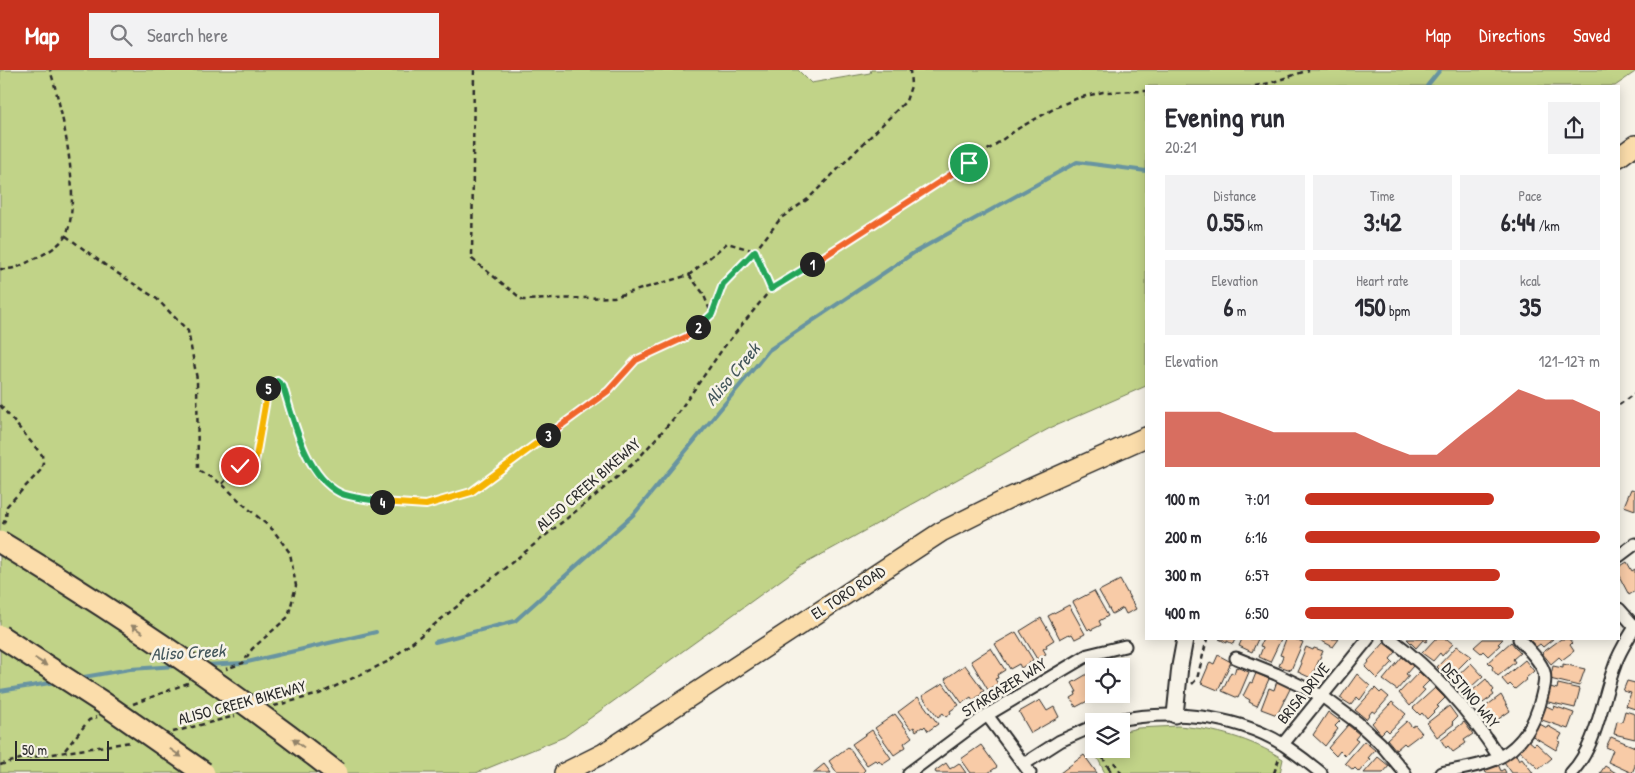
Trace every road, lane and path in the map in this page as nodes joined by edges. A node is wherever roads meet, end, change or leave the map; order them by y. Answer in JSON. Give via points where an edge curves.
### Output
{"nodes":[{"id":1,"x":50,"y":70,"type":"edge"},
{"id":2,"x":474,"y":70,"type":"edge"},
{"id":3,"x":910,"y":70,"type":"edge"},
{"id":4,"x":1309,"y":70,"type":"edge"},
{"id":5,"x":1262,"y":85,"type":"edge"},
{"id":6,"x":1145,"y":92,"type":"edge"},
{"id":7,"x":1635,"y":145,"type":"edge"},
{"id":8,"x":1620,"y":156,"type":"edge"},
{"id":9,"x":66,"y":236,"type":"junction"},
{"id":10,"x":755,"y":251,"type":"junction"},
{"id":11,"x":0,"y":269,"type":"edge"},
{"id":12,"x":689,"y":275,"type":"junction"},
{"id":13,"x":771,"y":289,"type":"junction"},
{"id":14,"x":712,"y":314,"type":"junction"},
{"id":15,"x":1635,"y":393,"type":"edge"},
{"id":16,"x":1620,"y":404,"type":"edge"},
{"id":17,"x":0,"y":405,"type":"edge"},
{"id":18,"x":1145,"y":436,"type":"edge"},
{"id":19,"x":222,"y":484,"type":"junction"},
{"id":20,"x":0,"y":528,"type":"edge"},
{"id":21,"x":0,"y":542,"type":"edge"},
{"id":22,"x":1635,"y":544,"type":"edge"},
{"id":23,"x":1620,"y":555,"type":"edge"},
{"id":24,"x":1620,"y":610,"type":"edge"},
{"id":25,"x":1635,"y":627,"type":"edge"},
{"id":26,"x":0,"y":636,"type":"edge"},
{"id":27,"x":1185,"y":640,"type":"edge"},
{"id":28,"x":1207,"y":640,"type":"edge"},
{"id":29,"x":1367,"y":640,"type":"edge"},
{"id":30,"x":1392,"y":640,"type":"edge"},
{"id":31,"x":1519,"y":640,"type":"edge"},
{"id":32,"x":1126,"y":646,"type":"dead end"},
{"id":33,"x":1236,"y":658,"type":"dead end"},
{"id":34,"x":225,"y":670,"type":"dead end"},
{"id":35,"x":188,"y":683,"type":"dead end"},
{"id":36,"x":1177,"y":689,"type":"junction"},
{"id":37,"x":1322,"y":696,"type":"junction"},
{"id":38,"x":125,"y":707,"type":"dead end"},
{"id":39,"x":271,"y":707,"type":"dead end"},
{"id":40,"x":242,"y":714,"type":"dead end"},
{"id":41,"x":987,"y":715,"type":"junction"},
{"id":42,"x":1175,"y":715,"type":"junction"},
{"id":43,"x":98,"y":717,"type":"dead end"},
{"id":44,"x":1130,"y":718,"type":"edge"},
{"id":45,"x":1085,"y":730,"type":"edge"},
{"id":46,"x":165,"y":734,"type":"dead end"},
{"id":47,"x":136,"y":740,"type":"dead end"},
{"id":48,"x":1283,"y":745,"type":"junction"},
{"id":49,"x":64,"y":752,"type":"junction"},
{"id":50,"x":1500,"y":757,"type":"junction"},
{"id":51,"x":1103,"y":758,"type":"edge"},
{"id":52,"x":0,"y":765,"type":"edge"},
{"id":53,"x":1108,"y":767,"type":"junction"},
{"id":54,"x":1027,"y":768,"type":"edge"},
{"id":55,"x":204,"y":773,"type":"edge"},
{"id":56,"x":337,"y":773,"type":"edge"},
{"id":57,"x":564,"y":773,"type":"edge"},
{"id":58,"x":909,"y":773,"type":"edge"},
{"id":59,"x":1112,"y":773,"type":"edge"},
{"id":60,"x":1121,"y":773,"type":"edge"},
{"id":61,"x":1274,"y":773,"type":"edge"},
{"id":62,"x":1321,"y":773,"type":"edge"},
{"id":63,"x":1406,"y":773,"type":"edge"},
{"id":64,"x":1442,"y":773,"type":"edge"},
{"id":65,"x":1572,"y":773,"type":"edge"}],
"edges":[{"from":1,"to":9,"type":"path","via":[[66,138],[71,182],[72,212]]},
{"from":2,"to":12,"type":"path","via":[[472,258],[523,300],[614,297]]},
{"from":3,"to":10,"type":"path","via":[[911,86],[906,101],[808,199],[780,218]]},
{"from":4,"to":5,"type":"path"},
{"from":6,"to":13,"type":"path","name":"ALISO CREEK BIKEWAY","via":[[1103,92],[1059,106],[1019,128]]},
{"from":7,"to":8,"type":"main road"},
{"from":9,"to":11,"type":"path","via":[[43,255],[11,270]]},
{"from":9,"to":19,"type":"path","via":[[157,299],[188,331],[197,380],[198,470]]},
{"from":10,"to":12,"type":"path","via":[[727,243]]},
{"from":10,"to":13,"type":"path"},
{"from":10,"to":14,"type":"path","via":[[723,284]]},
{"from":12,"to":14,"type":"path","via":[[703,293]]},
{"from":13,"to":39,"type":"path","name":"ALISO CREEK BIKEWAY","via":[[724,347],[675,417],[637,460],[596,495],[389,661],[319,694]]},
{"from":14,"to":19,"type":"path","via":[[686,337],[636,360],[608,391],[471,492],[426,505],[382,502],[341,494],[322,479],[302,446],[283,386],[277,381],[268,386],[255,463],[240,466]]},
{"from":15,"to":16,"type":"path"},
{"from":17,"to":20,"type":"path","via":[[42,455],[43,463],[41,470],[8,506]]},
{"from":18,"to":57,"type":"main road","name":"EL TORO ROAD","via":[[941,532],[604,753]]},
{"from":19,"to":34,"type":"path","via":[[273,530],[290,553],[296,586],[288,617],[252,649],[243,663]]},
{"from":56,"to":21,"type":"highway","one_way":true,"bridge":true,"via":[[182,658]]},
{"from":22,"to":23,"type":"street"},
{"from":24,"to":25,"type":"street"},
{"from":25,"to":65,"type":"street","via":[[1616,662],[1588,749]]},
{"from":26,"to":55,"type":"highway","one_way":true,"bridge":true},
{"from":27,"to":36,"type":"street"},
{"from":28,"to":36,"type":"path","via":[[1197,679],[1187,687]]},
{"from":29,"to":37,"type":"street","name":"BRISA DRIVE"},
{"from":30,"to":50,"type":"street","name":"DESTINO WAY","via":[[1436,677]]},
{"from":31,"to":50,"type":"street","via":[[1542,667],[1545,684],[1528,732]]},
{"from":32,"to":41,"type":"street","name":"STARGAZER WAY","via":[[1088,655]]},
{"from":33,"to":37,"type":"street"},
{"from":35,"to":38,"type":"path"},
{"from":36,"to":42,"type":"street"},
{"from":37,"to":48,"type":"street","name":"BRISA DRIVE"},
{"from":37,"to":63,"type":"street","via":[[1380,743]]},
{"from":40,"to":46,"type":"path","name":"ALISO CREEK BIKEWAY"},
{"from":41,"to":54,"type":"street"},
{"from":41,"to":58,"type":"street","name":"STARGAZER WAY"},
{"from":42,"to":44,"type":"street"},
{"from":42,"to":48,"type":"street","via":[[1228,722]]},
{"from":43,"to":49,"type":"path","via":[[89,720]]},
{"from":45,"to":54,"type":"street","via":[[1060,741]]},
{"from":47,"to":49,"type":"path"},
{"from":48,"to":61,"type":"path"},
{"from":48,"to":62,"type":"street"},
{"from":49,"to":52,"type":"path"},
{"from":50,"to":64,"type":"street"},
{"from":51,"to":53,"type":"path"},
{"from":53,"to":59,"type":"path"},
{"from":53,"to":60,"type":"path","via":[[1115,763]]}]}
